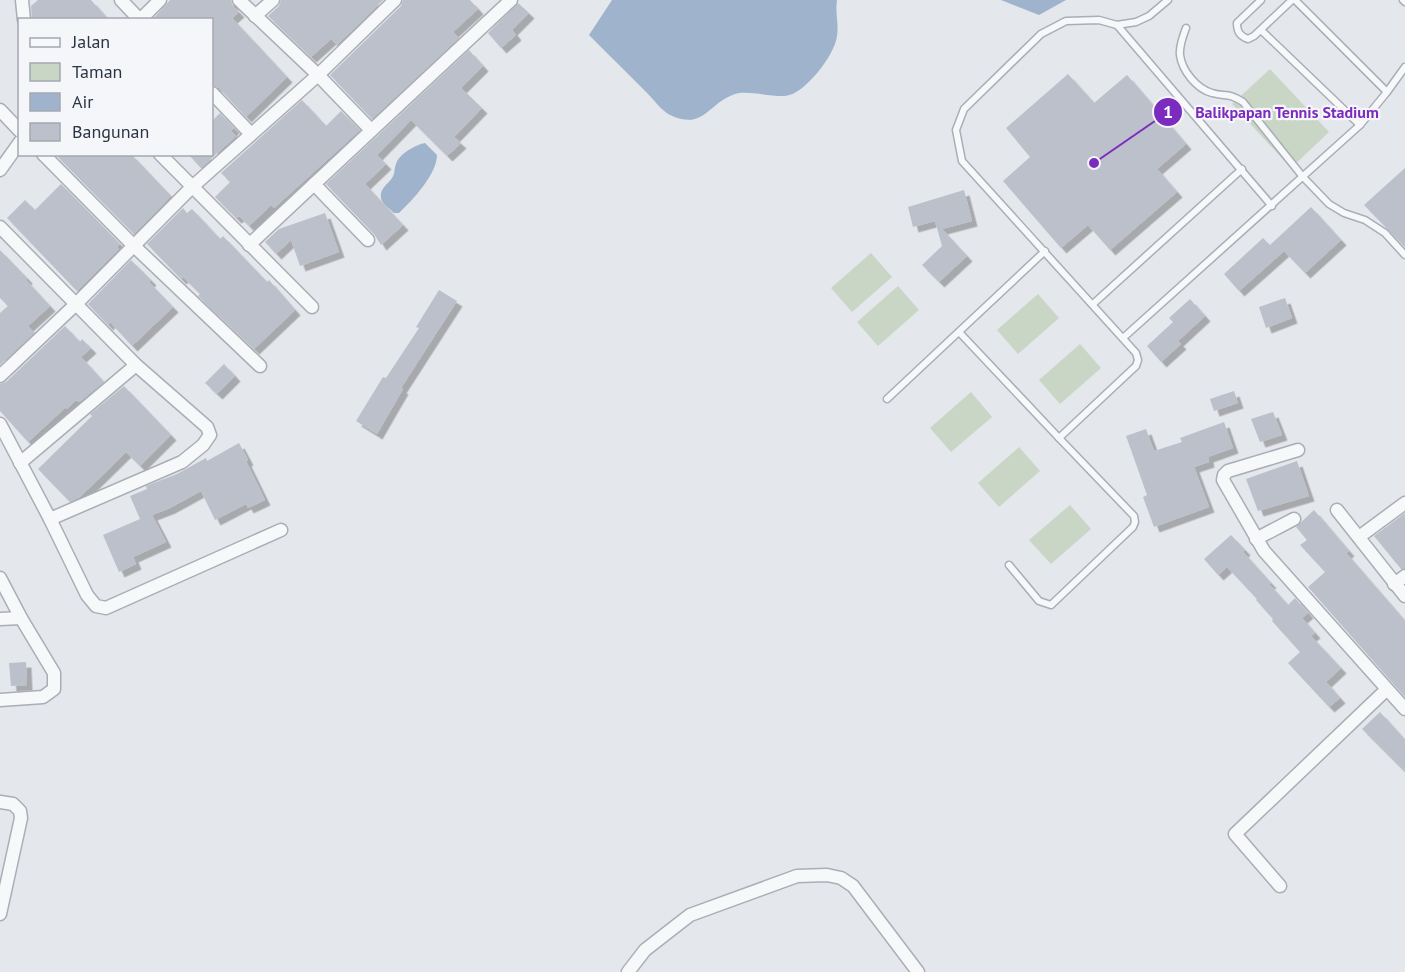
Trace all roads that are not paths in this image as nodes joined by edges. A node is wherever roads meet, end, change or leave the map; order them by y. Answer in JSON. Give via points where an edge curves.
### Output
{"nodes":[{"id":1,"x":22,"y":0,"type":"edge"},
{"id":2,"x":121,"y":0,"type":"edge"},
{"id":3,"x":160,"y":0,"type":"edge"},
{"id":4,"x":239,"y":0,"type":"edge"},
{"id":5,"x":273,"y":0,"type":"edge"},
{"id":6,"x":395,"y":0,"type":"edge"},
{"id":7,"x":511,"y":0,"type":"edge"},
{"id":8,"x":1168,"y":0,"type":"edge"},
{"id":9,"x":1261,"y":0,"type":"edge"},
{"id":10,"x":1294,"y":0,"type":"edge"},
{"id":11,"x":255,"y":16,"type":"junction"},
{"id":12,"x":24,"y":18,"type":"edge"},
{"id":13,"x":138,"y":18,"type":"edge"},
{"id":14,"x":142,"y":18,"type":"edge"},
{"id":15,"x":1116,"y":25,"type":"junction"},
{"id":16,"x":1186,"y":28,"type":"dead end"},
{"id":17,"x":1261,"y":30,"type":"junction"},
{"id":18,"x":1405,"y":67,"type":"edge"},
{"id":19,"x":318,"y":75,"type":"junction"},
{"id":20,"x":1387,"y":92,"type":"junction"},
{"id":21,"x":213,"y":94,"type":"edge"},
{"id":22,"x":0,"y":110,"type":"edge"},
{"id":23,"x":1360,"y":125,"type":"junction"},
{"id":24,"x":18,"y":128,"type":"edge"},
{"id":25,"x":371,"y":130,"type":"junction"},
{"id":26,"x":251,"y":134,"type":"junction"},
{"id":27,"x":18,"y":145,"type":"edge"},
{"id":28,"x":45,"y":156,"type":"edge"},
{"id":29,"x":162,"y":156,"type":"edge"},
{"id":30,"x":1242,"y":169,"type":"junction"},
{"id":31,"x":0,"y":170,"type":"edge"},
{"id":32,"x":1303,"y":177,"type":"junction"},
{"id":33,"x":314,"y":184,"type":"junction"},
{"id":34,"x":192,"y":187,"type":"junction"},
{"id":35,"x":1272,"y":206,"type":"junction"},
{"id":36,"x":0,"y":227,"type":"edge"},
{"id":37,"x":368,"y":240,"type":"dead end"},
{"id":38,"x":249,"y":245,"type":"junction"},
{"id":39,"x":134,"y":246,"type":"junction"},
{"id":40,"x":1045,"y":251,"type":"junction"},
{"id":41,"x":1405,"y":255,"type":"edge"},
{"id":42,"x":1093,"y":304,"type":"junction"},
{"id":43,"x":75,"y":305,"type":"junction"},
{"id":44,"x":312,"y":307,"type":"dead end"},
{"id":45,"x":959,"y":332,"type":"junction"},
{"id":46,"x":1123,"y":338,"type":"junction"},
{"id":47,"x":136,"y":365,"type":"junction"},
{"id":48,"x":260,"y":366,"type":"dead end"},
{"id":49,"x":0,"y":376,"type":"edge"},
{"id":50,"x":887,"y":399,"type":"dead end"},
{"id":51,"x":0,"y":424,"type":"edge"},
{"id":52,"x":1059,"y":438,"type":"junction"},
{"id":53,"x":1298,"y":450,"type":"dead end"},
{"id":54,"x":20,"y":463,"type":"junction"},
{"id":55,"x":1405,"y":503,"type":"edge"},
{"id":56,"x":1337,"y":510,"type":"dead end"},
{"id":57,"x":50,"y":519,"type":"junction"},
{"id":58,"x":1294,"y":519,"type":"dead end"},
{"id":59,"x":281,"y":530,"type":"dead end"},
{"id":60,"x":1359,"y":537,"type":"junction"},
{"id":61,"x":1256,"y":539,"type":"junction"},
{"id":62,"x":1009,"y":565,"type":"dead end"},
{"id":63,"x":1405,"y":576,"type":"edge"},
{"id":64,"x":0,"y":578,"type":"edge"},
{"id":65,"x":1394,"y":585,"type":"junction"},
{"id":66,"x":4,"y":594,"type":"edge"},
{"id":67,"x":1405,"y":597,"type":"edge"},
{"id":68,"x":21,"y":618,"type":"junction"},
{"id":69,"x":0,"y":619,"type":"edge"},
{"id":70,"x":1386,"y":690,"type":"junction"},
{"id":71,"x":0,"y":700,"type":"edge"},
{"id":72,"x":1405,"y":709,"type":"edge"},
{"id":73,"x":0,"y":802,"type":"edge"},
{"id":74,"x":4,"y":876,"type":"edge"},
{"id":75,"x":1280,"y":886,"type":"dead end"},
{"id":76,"x":0,"y":914,"type":"edge"},
{"id":77,"x":628,"y":972,"type":"edge"},
{"id":78,"x":918,"y":972,"type":"edge"}],
"edges":[{"from":1,"to":12,"type":"street"},
{"from":2,"to":13,"type":"street"},
{"from":3,"to":14,"type":"street"},
{"from":4,"to":11,"type":"street"},
{"from":5,"to":11,"type":"street"},
{"from":6,"to":19,"type":"street"},
{"from":7,"to":25,"type":"street"},
{"from":8,"to":15,"type":"lane","via":[[1149,16]]},
{"from":9,"to":17,"type":"lane","via":[[1237,23],[1237,29],[1240,36],[1248,39]]},
{"from":10,"to":17,"type":"lane"},
{"from":10,"to":20,"type":"lane"},
{"from":11,"to":19,"type":"street"},
{"from":15,"to":30,"type":"lane"},
{"from":15,"to":40,"type":"lane","via":[[1099,20],[1066,21],[1041,34],[964,109],[956,130],[962,161]]},
{"from":16,"to":32,"type":"lane","via":[[1179,54],[1195,83],[1212,94],[1234,96],[1243,102]]},
{"from":17,"to":23,"type":"lane"},
{"from":18,"to":20,"type":"lane"},
{"from":19,"to":25,"type":"street"},
{"from":19,"to":26,"type":"street"},
{"from":20,"to":23,"type":"lane"},
{"from":21,"to":26,"type":"street"},
{"from":22,"to":24,"type":"street"},
{"from":23,"to":32,"type":"lane"},
{"from":25,"to":33,"type":"street"},
{"from":26,"to":34,"type":"street"},
{"from":27,"to":31,"type":"street"},
{"from":28,"to":39,"type":"street"},
{"from":29,"to":34,"type":"street"},
{"from":30,"to":35,"type":"lane"},
{"from":30,"to":42,"type":"lane"},
{"from":32,"to":35,"type":"lane"},
{"from":32,"to":41,"type":"lane","via":[[1329,204],[1385,233]]},
{"from":33,"to":37,"type":"street"},
{"from":33,"to":38,"type":"street"},
{"from":34,"to":38,"type":"street"},
{"from":34,"to":39,"type":"street"},
{"from":35,"to":46,"type":"lane"},
{"from":36,"to":43,"type":"street"},
{"from":38,"to":44,"type":"street"},
{"from":39,"to":43,"type":"street"},
{"from":39,"to":48,"type":"street"},
{"from":40,"to":42,"type":"lane"},
{"from":40,"to":45,"type":"lane"},
{"from":42,"to":46,"type":"lane"},
{"from":43,"to":47,"type":"street"},
{"from":43,"to":49,"type":"street"},
{"from":45,"to":50,"type":"lane"},
{"from":45,"to":52,"type":"lane"},
{"from":46,"to":52,"type":"lane","via":[[1136,352],[1136,366]]},
{"from":47,"to":54,"type":"street"},
{"from":47,"to":57,"type":"street","via":[[207,427],[210,435],[182,462]]},
{"from":51,"to":54,"type":"street"},
{"from":52,"to":62,"type":"lane","via":[[1134,516],[1135,522],[1051,605],[1039,601]]},
{"from":53,"to":61,"type":"street","via":[[1224,475],[1223,480]]},
{"from":54,"to":57,"type":"street"},
{"from":55,"to":60,"type":"street"},
{"from":56,"to":60,"type":"street"},
{"from":57,"to":59,"type":"street","via":[[87,595],[96,606],[106,608]]},
{"from":58,"to":61,"type":"street"},
{"from":60,"to":65,"type":"street"},
{"from":61,"to":70,"type":"street"},
{"from":63,"to":65,"type":"street"},
{"from":64,"to":66,"type":"street"},
{"from":65,"to":67,"type":"street"},
{"from":66,"to":68,"type":"street"},
{"from":68,"to":69,"type":"street"},
{"from":68,"to":71,"type":"street","via":[[54,673],[54,689],[43,697]]},
{"from":70,"to":72,"type":"street"},
{"from":70,"to":75,"type":"street","via":[[1235,834]]},
{"from":73,"to":74,"type":"street","via":[[13,804],[21,818]]},
{"from":74,"to":76,"type":"street"},
{"from":77,"to":78,"type":"street","via":[[645,950],[690,915],[797,876],[827,875],[853,886]]}]}
